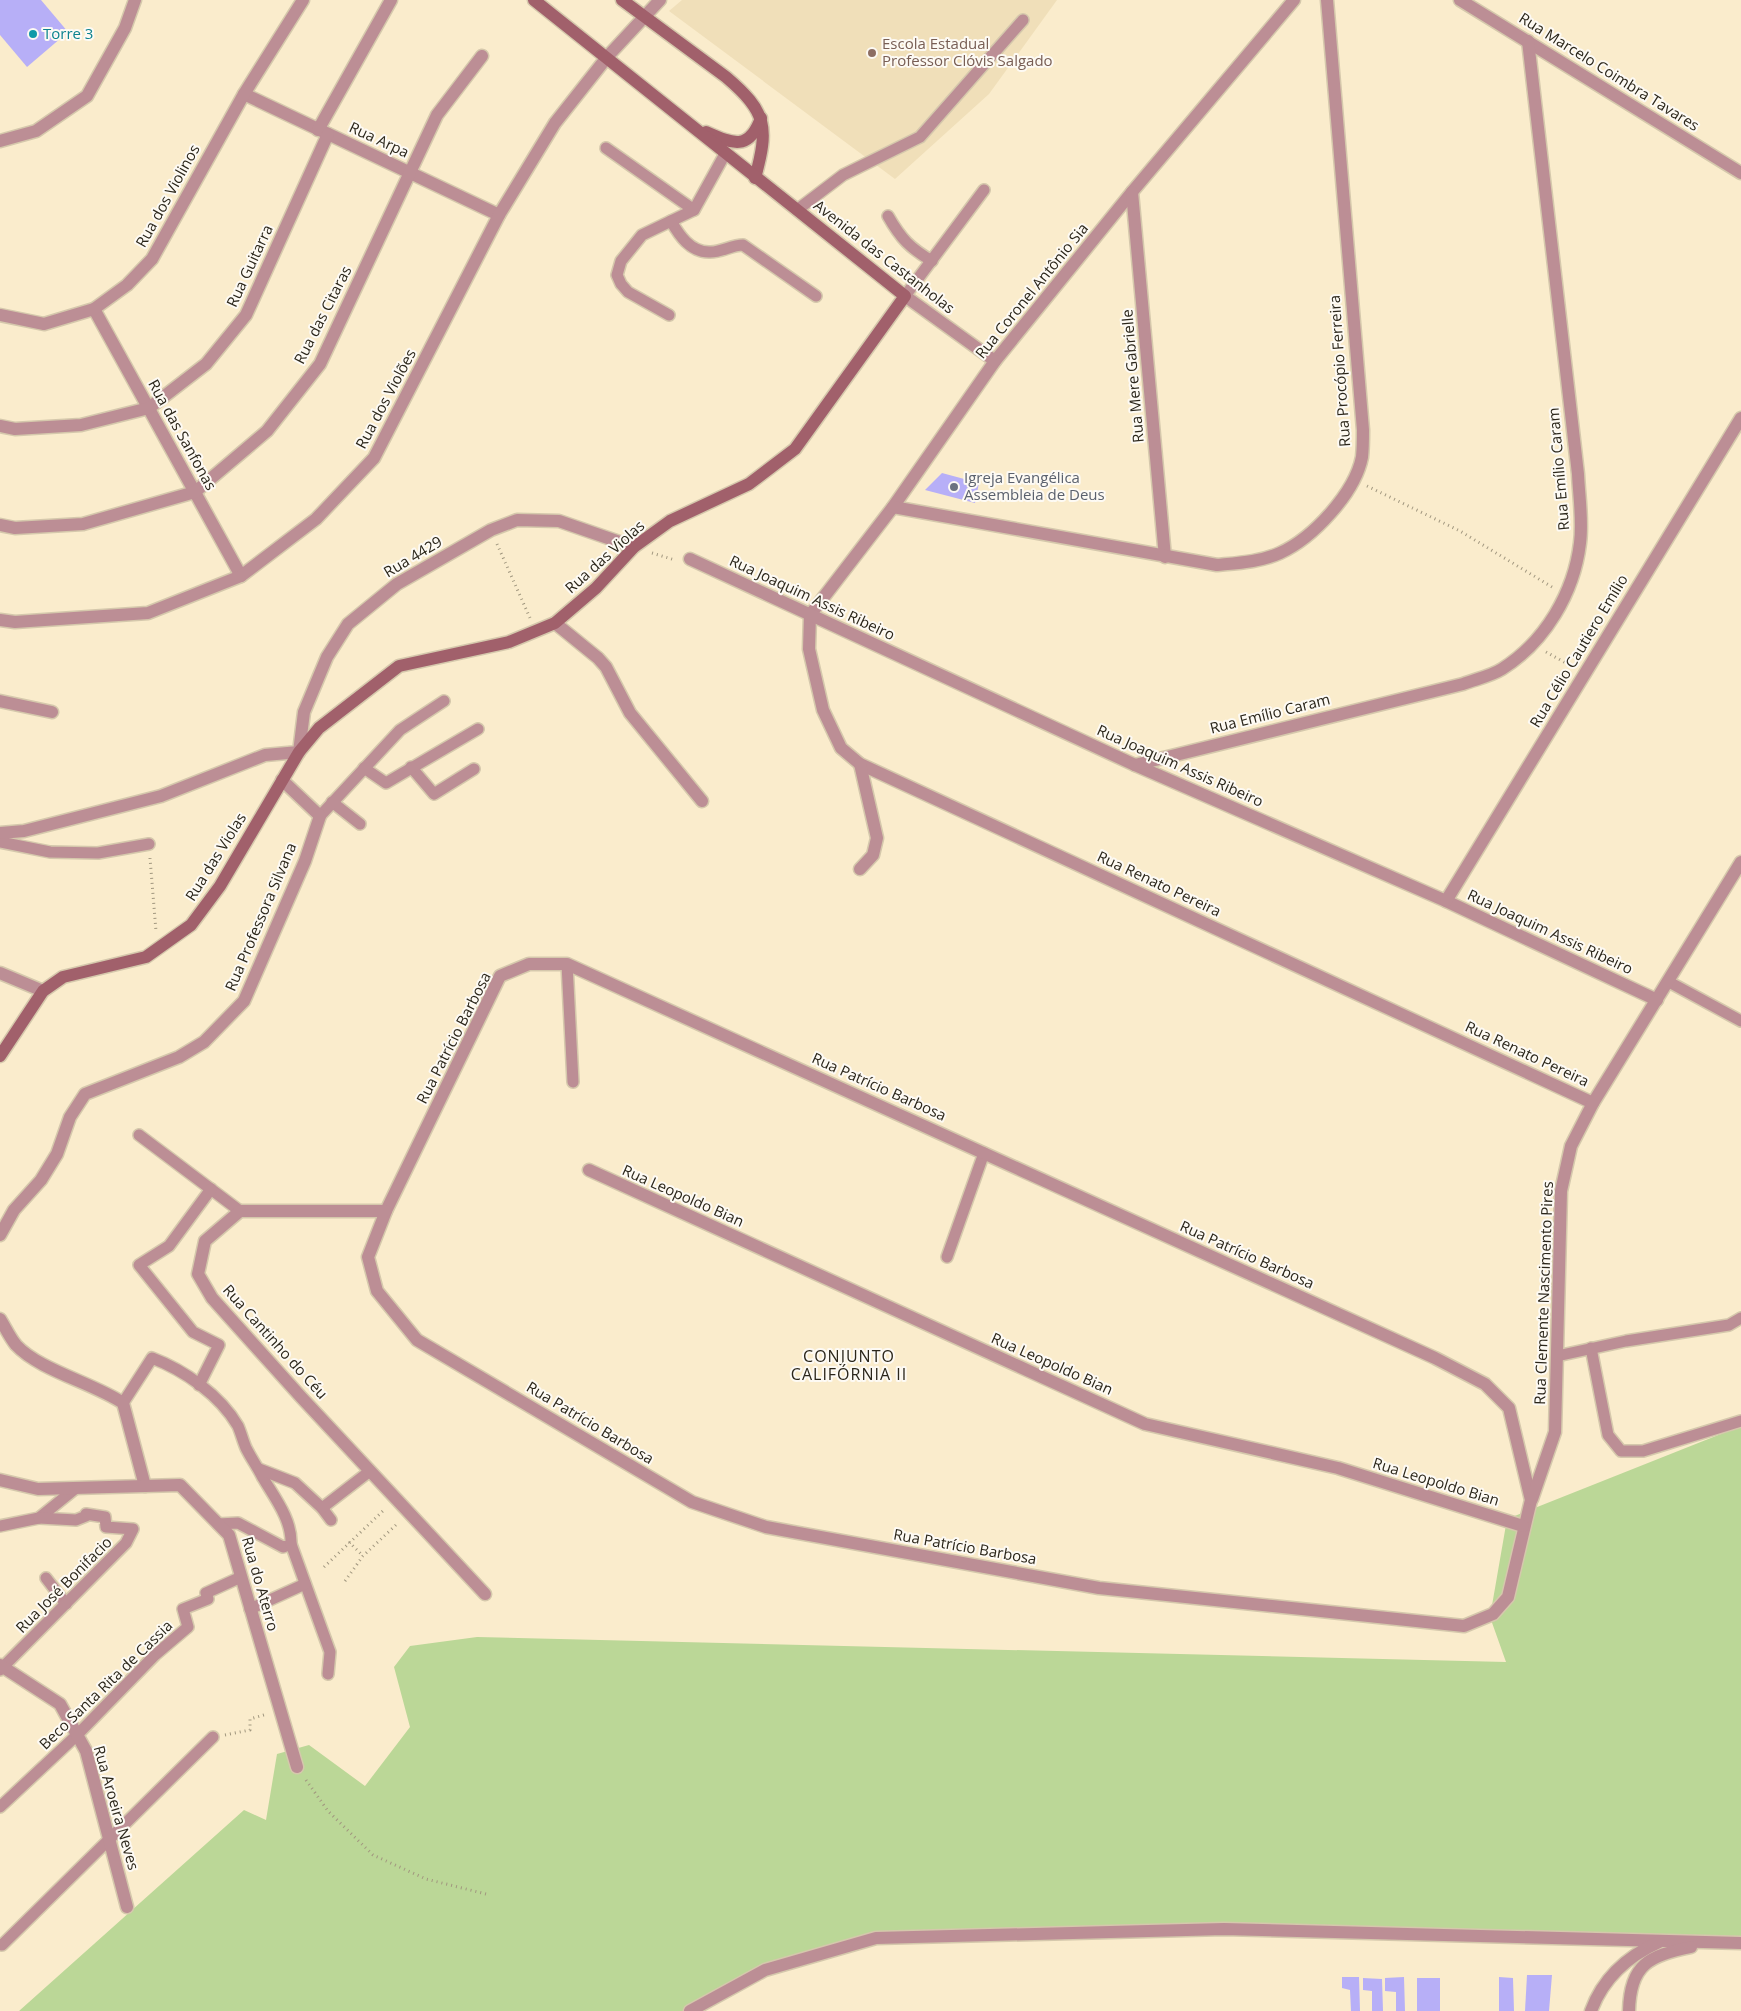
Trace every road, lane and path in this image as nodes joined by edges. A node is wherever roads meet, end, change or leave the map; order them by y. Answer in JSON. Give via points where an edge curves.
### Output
{"nodes":[{"id":1,"x":135,"y":0,"type":"edge"},
{"id":2,"x":303,"y":0,"type":"edge"},
{"id":3,"x":391,"y":0,"type":"edge"},
{"id":4,"x":534,"y":0,"type":"edge"},
{"id":5,"x":622,"y":0,"type":"edge"},
{"id":6,"x":660,"y":0,"type":"edge"},
{"id":7,"x":1294,"y":0,"type":"edge"},
{"id":8,"x":1327,"y":0,"type":"edge"},
{"id":9,"x":1460,"y":0,"type":"edge"},
{"id":10,"x":644,"y":16,"type":"junction"},
{"id":11,"x":1023,"y":20,"type":"dead end"},
{"id":12,"x":1528,"y":41,"type":"junction"},
{"id":13,"x":482,"y":56,"type":"dead end"},
{"id":14,"x":608,"y":56,"type":"junction"},
{"id":15,"x":244,"y":94,"type":"junction"},
{"id":16,"x":761,"y":118,"type":"junction"},
{"id":17,"x":690,"y":125,"type":"junction"},
{"id":18,"x":323,"y":132,"type":"junction"},
{"id":19,"x":0,"y":141,"type":"edge"},
{"id":20,"x":606,"y":148,"type":"dead end"},
{"id":21,"x":725,"y":154,"type":"junction"},
{"id":22,"x":409,"y":172,"type":"junction"},
{"id":23,"x":1741,"y":173,"type":"edge"},
{"id":24,"x":755,"y":178,"type":"junction"},
{"id":25,"x":984,"y":190,"type":"dead end"},
{"id":26,"x":1132,"y":192,"type":"junction"},
{"id":27,"x":694,"y":210,"type":"junction"},
{"id":28,"x":797,"y":210,"type":"junction"},
{"id":29,"x":499,"y":215,"type":"junction"},
{"id":30,"x":888,"y":216,"type":"dead end"},
{"id":31,"x":671,"y":221,"type":"junction"},
{"id":32,"x":932,"y":261,"type":"junction"},
{"id":33,"x":816,"y":296,"type":"dead end"},
{"id":34,"x":906,"y":296,"type":"junction"},
{"id":35,"x":94,"y":309,"type":"junction"},
{"id":36,"x":0,"y":315,"type":"edge"},
{"id":37,"x":669,"y":315,"type":"dead end"},
{"id":38,"x":996,"y":361,"type":"junction"},
{"id":39,"x":149,"y":408,"type":"junction"},
{"id":40,"x":1741,"y":418,"type":"edge"},
{"id":41,"x":0,"y":426,"type":"edge"},
{"id":42,"x":1352,"y":479,"type":"junction"},
{"id":43,"x":195,"y":492,"type":"junction"},
{"id":44,"x":893,"y":507,"type":"junction"},
{"id":45,"x":0,"y":525,"type":"edge"},
{"id":46,"x":492,"y":530,"type":"junction"},
{"id":47,"x":634,"y":547,"type":"junction"},
{"id":48,"x":1165,"y":557,"type":"junction"},
{"id":49,"x":690,"y":559,"type":"joint"},
{"id":50,"x":241,"y":576,"type":"junction"},
{"id":51,"x":1566,"y":595,"type":"junction"},
{"id":52,"x":810,"y":615,"type":"junction"},
{"id":53,"x":0,"y":620,"type":"edge"},
{"id":54,"x":555,"y":623,"type":"junction"},
{"id":55,"x":535,"y":630,"type":"junction"},
{"id":56,"x":1533,"y":644,"type":"junction"},
{"id":57,"x":1585,"y":674,"type":"junction"},
{"id":58,"x":0,"y":701,"type":"edge"},
{"id":59,"x":444,"y":701,"type":"dead end"},
{"id":60,"x":52,"y":712,"type":"dead end"},
{"id":61,"x":478,"y":729,"type":"dead end"},
{"id":62,"x":299,"y":752,"type":"junction"},
{"id":63,"x":860,"y":764,"type":"junction"},
{"id":64,"x":1135,"y":765,"type":"junction"},
{"id":65,"x":411,"y":767,"type":"junction"},
{"id":66,"x":364,"y":768,"type":"junction"},
{"id":67,"x":474,"y":769,"type":"dead end"},
{"id":68,"x":282,"y":780,"type":"junction"},
{"id":69,"x":702,"y":801,"type":"dead end"},
{"id":70,"x":332,"y":802,"type":"junction"},
{"id":71,"x":320,"y":816,"type":"junction"},
{"id":72,"x":360,"y":824,"type":"dead end"},
{"id":73,"x":0,"y":833,"type":"edge"},
{"id":74,"x":0,"y":842,"type":"edge"},
{"id":75,"x":149,"y":844,"type":"joint"},
{"id":76,"x":1741,"y":862,"type":"edge"},
{"id":77,"x":860,"y":869,"type":"dead end"},
{"id":78,"x":1446,"y":901,"type":"junction"},
{"id":79,"x":158,"y":950,"type":"junction"},
{"id":80,"x":567,"y":964,"type":"junction"},
{"id":81,"x":0,"y":973,"type":"edge"},
{"id":82,"x":1669,"y":982,"type":"junction"},
{"id":83,"x":43,"y":991,"type":"junction"},
{"id":84,"x":1657,"y":1000,"type":"junction"},
{"id":85,"x":1741,"y":1021,"type":"edge"},
{"id":86,"x":0,"y":1056,"type":"edge"},
{"id":87,"x":573,"y":1082,"type":"dead end"},
{"id":88,"x":1593,"y":1103,"type":"junction"},
{"id":89,"x":139,"y":1135,"type":"dead end"},
{"id":90,"x":984,"y":1153,"type":"junction"},
{"id":91,"x":588,"y":1170,"type":"dead end"},
{"id":92,"x":211,"y":1189,"type":"junction"},
{"id":93,"x":240,"y":1211,"type":"junction"},
{"id":94,"x":386,"y":1211,"type":"junction"},
{"id":95,"x":0,"y":1235,"type":"edge"},
{"id":96,"x":947,"y":1257,"type":"dead end"},
{"id":97,"x":1741,"y":1318,"type":"edge"},
{"id":98,"x":0,"y":1319,"type":"edge"},
{"id":99,"x":1591,"y":1348,"type":"junction"},
{"id":100,"x":1557,"y":1356,"type":"junction"},
{"id":101,"x":199,"y":1385,"type":"junction"},
{"id":102,"x":123,"y":1403,"type":"junction"},
{"id":103,"x":1741,"y":1421,"type":"edge"},
{"id":104,"x":258,"y":1469,"type":"junction"},
{"id":105,"x":370,"y":1471,"type":"junction"},
{"id":106,"x":0,"y":1480,"type":"edge"},
{"id":107,"x":145,"y":1486,"type":"junction"},
{"id":108,"x":76,"y":1488,"type":"junction"},
{"id":109,"x":396,"y":1498,"type":"junction"},
{"id":110,"x":1531,"y":1500,"type":"junction"},
{"id":111,"x":322,"y":1508,"type":"junction"},
{"id":112,"x":409,"y":1512,"type":"junction"},
{"id":113,"x":39,"y":1518,"type":"junction"},
{"id":114,"x":331,"y":1520,"type":"dead end"},
{"id":115,"x":218,"y":1524,"type":"junction"},
{"id":116,"x":0,"y":1526,"type":"edge"},
{"id":117,"x":1523,"y":1526,"type":"junction"},
{"id":118,"x":349,"y":1542,"type":"junction"},
{"id":119,"x":291,"y":1544,"type":"junction"},
{"id":120,"x":363,"y":1556,"type":"junction"},
{"id":121,"x":324,"y":1567,"type":"dead end"},
{"id":122,"x":46,"y":1578,"type":"dead end"},
{"id":123,"x":241,"y":1578,"type":"junction"},
{"id":124,"x":345,"y":1582,"type":"dead end"},
{"id":125,"x":305,"y":1584,"type":"junction"},
{"id":126,"x":485,"y":1594,"type":"dead end"},
{"id":127,"x":66,"y":1604,"type":"junction"},
{"id":128,"x":250,"y":1609,"type":"junction"},
{"id":129,"x":1,"y":1668,"type":"edge"},
{"id":130,"x":328,"y":1674,"type":"dead end"},
{"id":131,"x":280,"y":1711,"type":"junction"},
{"id":132,"x":77,"y":1735,"type":"junction"},
{"id":133,"x":213,"y":1737,"type":"joint"},
{"id":134,"x":297,"y":1767,"type":"joint"},
{"id":135,"x":0,"y":1807,"type":"edge"},
{"id":136,"x":110,"y":1842,"type":"junction"},
{"id":137,"x":486,"y":1894,"type":"dead end"},
{"id":138,"x":127,"y":1907,"type":"dead end"},
{"id":139,"x":1663,"y":1941,"type":"junction"},
{"id":140,"x":1711,"y":1942,"type":"junction"},
{"id":141,"x":1741,"y":1943,"type":"edge"},
{"id":142,"x":2,"y":1944,"type":"dead end"},
{"id":143,"x":690,"y":2011,"type":"edge"},
{"id":144,"x":1592,"y":2011,"type":"edge"},
{"id":145,"x":1629,"y":2011,"type":"edge"}],
"edges":[{"from":1,"to":19,"type":"street","via":[[125,28],[87,96],[36,131]]},
{"from":2,"to":15,"type":"street","name":"Rua dos Violinos"},
{"from":3,"to":18,"type":"street","name":"Rua Guitarra"},
{"from":4,"to":14,"type":"street","name":"Avenida das Castanholas"},
{"from":5,"to":10,"type":"street"},
{"from":6,"to":10,"type":"street","name":"Rua dos Violões"},
{"from":7,"to":26,"type":"street","name":"Rua Coronel Antônio Sia"},
{"from":8,"to":42,"type":"street","name":"Rua Procópio Ferreira","via":[[1363,430],[1362,458]]},
{"from":9,"to":12,"type":"street","name":"Rua Marcelo Coimbra Tavares"},
{"from":10,"to":14,"type":"street","name":"Rua dos Violões"},
{"from":10,"to":16,"type":"street","via":[[742,91]]},
{"from":11,"to":28,"type":"lane","via":[[920,137],[843,175]]},
{"from":12,"to":23,"type":"street","name":"Rua Marcelo Coimbra Tavares"},
{"from":12,"to":51,"type":"street","name":"Rua Emílio Caram","via":[[1578,474],[1580,542],[1576,568]]},
{"from":13,"to":22,"type":"street","name":"Rua das Citaras","via":[[437,115]]},
{"from":14,"to":17,"type":"street","name":"Avenida das Castanholas"},
{"from":14,"to":29,"type":"street","name":"Rua dos Violões","via":[[556,123]]},
{"from":15,"to":18,"type":"street","name":"Rua Arpa"},
{"from":15,"to":35,"type":"street","name":"Rua dos Violinos","via":[[152,259],[127,285]]},
{"from":16,"to":17,"type":"street","via":[[754,134],[735,143]]},
{"from":16,"to":24,"type":"street","via":[[764,132]]},
{"from":17,"to":21,"type":"street","name":"Avenida das Castanholas"},
{"from":18,"to":22,"type":"street","name":"Rua Arpa"},
{"from":18,"to":39,"type":"street","name":"Rua Guitarra","via":[[246,315],[206,364]]},
{"from":20,"to":27,"type":"lane"},
{"from":21,"to":24,"type":"street","name":"Avenida das Castanholas"},
{"from":21,"to":27,"type":"lane"},
{"from":22,"to":29,"type":"street","name":"Rua Arpa"},
{"from":22,"to":43,"type":"street","name":"Rua das Citaras","via":[[320,364],[267,431]]},
{"from":24,"to":28,"type":"street","name":"Avenida das Castanholas"},
{"from":25,"to":32,"type":"lane"},
{"from":26,"to":38,"type":"street","name":"Rua Coronel Antônio Sia"},
{"from":26,"to":48,"type":"street","name":"Rua Mere Gabrielle"},
{"from":27,"to":31,"type":"lane"},
{"from":28,"to":34,"type":"street","name":"Avenida das Castanholas"},
{"from":29,"to":50,"type":"street","name":"Rua dos Violões","via":[[374,458],[316,519]]},
{"from":30,"to":32,"type":"lane","via":[[911,248]]},
{"from":31,"to":33,"type":"lane","via":[[678,234],[698,250],[710,253],[743,245]]},
{"from":31,"to":37,"type":"lane","via":[[642,235],[620,261],[617,275],[628,292]]},
{"from":32,"to":34,"type":"lane"},
{"from":34,"to":38,"type":"street","name":"Avenida das Castanholas"},
{"from":34,"to":47,"type":"street","name":"Rua das Violas","via":[[795,449],[749,484],[670,521]]},
{"from":35,"to":36,"type":"street","name":"Rua dos Violinos","via":[[44,324]]},
{"from":35,"to":39,"type":"street","name":"Rua das Sanfonas"},
{"from":38,"to":44,"type":"street","name":"Rua Coronel Antônio Sia"},
{"from":39,"to":41,"type":"street","name":"Rua Guitarra","via":[[81,425]]},
{"from":39,"to":43,"type":"street","name":"Rua das Sanfonas"},
{"from":40,"to":57,"type":"street","name":"Rua Célio Cautiero Emílio"},
{"from":42,"to":48,"type":"street","name":"Rua Procópio Ferreira","via":[[1343,497],[1321,524],[1304,540],[1280,553],[1250,562],[1217,566]]},
{"from":42,"to":51,"type":"path","via":[[1460,531]]},
{"from":43,"to":45,"type":"street","name":"Rua das Citaras","via":[[82,524],[15,528]]},
{"from":43,"to":50,"type":"street","name":"Rua das Sanfonas"},
{"from":44,"to":48,"type":"street","name":"Rua Procópio Ferreira"},
{"from":44,"to":52,"type":"street","name":"Rua Coronel Antônio Sia"},
{"from":46,"to":47,"type":"street","name":"Rua 4429","via":[[517,520],[559,521]]},
{"from":46,"to":55,"type":"path"},
{"from":46,"to":62,"type":"street","name":"Rua 4429","via":[[397,584],[348,624],[327,657],[304,712]]},
{"from":47,"to":49,"type":"path","via":[[673,560]]},
{"from":47,"to":54,"type":"street","name":"Rua das Violas","via":[[596,588]]},
{"from":49,"to":52,"type":"street","name":"Rua Joaquim Assis Ribeiro"},
{"from":50,"to":53,"type":"street","name":"Rua dos Violões","via":[[148,613],[15,622]]},
{"from":51,"to":56,"type":"street","name":"Rua Emílio Caram","via":[[1549,625]]},
{"from":52,"to":63,"type":"street","name":"Rua Renato Pereira","via":[[808,649],[823,710],[841,748]]},
{"from":52,"to":64,"type":"street","name":"Rua Joaquim Assis Ribeiro"},
{"from":54,"to":55,"type":"street","name":"Rua das Violas"},
{"from":54,"to":69,"type":"street","via":[[606,667],[630,713]]},
{"from":55,"to":62,"type":"street","name":"Rua das Violas","via":[[509,642],[399,666],[319,728]]},
{"from":56,"to":57,"type":"path"},
{"from":56,"to":64,"type":"street","name":"Rua Emílio Caram","via":[[1501,670],[1463,684]]},
{"from":57,"to":78,"type":"street","name":"Rua Célio Cautiero Emílio"},
{"from":58,"to":60,"type":"street"},
{"from":59,"to":66,"type":"lane","via":[[400,730]]},
{"from":61,"to":65,"type":"lane"},
{"from":62,"to":68,"type":"street","name":"Rua das Violas"},
{"from":62,"to":73,"type":"street","via":[[265,755],[161,796],[24,831]]},
{"from":63,"to":77,"type":"street","via":[[877,838],[873,856]]},
{"from":63,"to":88,"type":"street","name":"Rua Renato Pereira"},
{"from":64,"to":78,"type":"street","name":"Rua Joaquim Assis Ribeiro"},
{"from":65,"to":66,"type":"lane","via":[[386,782]]},
{"from":65,"to":67,"type":"lane","via":[[434,794]]},
{"from":66,"to":70,"type":"lane"},
{"from":68,"to":71,"type":"street"},
{"from":68,"to":79,"type":"street","name":"Rua das Violas","via":[[214,894],[191,925]]},
{"from":70,"to":71,"type":"lane"},
{"from":70,"to":72,"type":"lane"},
{"from":71,"to":95,"type":"street","name":"Rua Professora Silvana","via":[[306,861],[244,1001],[204,1042],[179,1057],[85,1094],[70,1117],[57,1154],[41,1180],[14,1210]]},
{"from":74,"to":75,"type":"lane","via":[[50,852],[98,853]]},
{"from":75,"to":79,"type":"path"},
{"from":76,"to":82,"type":"street","name":"Rua Clemente Nascimento Pires"},
{"from":78,"to":84,"type":"street","name":"Rua Joaquim Assis Ribeiro"},
{"from":79,"to":83,"type":"street","name":"Rua das Violas","via":[[146,957],[63,977]]},
{"from":80,"to":87,"type":"lane"},
{"from":80,"to":90,"type":"street","name":"Rua Patrício Barbosa"},
{"from":80,"to":94,"type":"street","name":"Rua Patrício Barbosa","via":[[529,964],[500,976]]},
{"from":81,"to":83,"type":"street"},
{"from":82,"to":84,"type":"street","name":"Rua Clemente Nascimento Pires"},
{"from":82,"to":85,"type":"lane"},
{"from":83,"to":86,"type":"street","name":"Rua das Violas"},
{"from":84,"to":88,"type":"street","name":"Rua Clemente Nascimento Pires"},
{"from":88,"to":100,"type":"street","name":"Rua Clemente Nascimento Pires","via":[[1572,1146],[1561,1191]]},
{"from":89,"to":92,"type":"lane"},
{"from":90,"to":96,"type":"lane"},
{"from":90,"to":110,"type":"street","name":"Rua Patrício Barbosa","via":[[1435,1358],[1485,1384],[1509,1408]]},
{"from":91,"to":117,"type":"street","name":"Rua Leopoldo Bian","via":[[1145,1424],[1338,1468]]},
{"from":92,"to":93,"type":"lane"},
{"from":92,"to":101,"type":"lane","via":[[169,1246],[139,1265],[193,1332],[219,1345]]},
{"from":93,"to":94,"type":"street"},
{"from":93,"to":105,"type":"street","name":"Rua Cantinho do Céu","via":[[205,1241],[198,1274],[219,1305]]},
{"from":94,"to":117,"type":"street","name":"Rua Patrício Barbosa","via":[[368,1257],[377,1291],[417,1340],[692,1502],[766,1527],[1099,1588],[1464,1626],[1493,1614],[1508,1597]]},
{"from":97,"to":99,"type":"lane","via":[[1729,1325]]},
{"from":98,"to":102,"type":"street","via":[[17,1346],[47,1366]]},
{"from":99,"to":100,"type":"lane"},
{"from":99,"to":103,"type":"lane","via":[[1608,1435],[1621,1451],[1644,1452]]},
{"from":100,"to":110,"type":"street","name":"Rua Clemente Nascimento Pires","via":[[1555,1432]]},
{"from":101,"to":102,"type":"lane","via":[[173,1366],[152,1358]]},
{"from":101,"to":104,"type":"lane","via":[[238,1426]]},
{"from":102,"to":107,"type":"street"},
{"from":104,"to":111,"type":"lane","via":[[294,1483]]},
{"from":104,"to":119,"type":"lane","via":[[282,1511],[291,1533]]},
{"from":105,"to":109,"type":"street","name":"Rua Cantinho do Céu"},
{"from":105,"to":111,"type":"lane"},
{"from":106,"to":108,"type":"street","name":"Rua do Aterro","via":[[38,1489]]},
{"from":107,"to":108,"type":"street","name":"Rua do Aterro"},
{"from":107,"to":115,"type":"street","name":"Rua do Aterro","via":[[180,1485]]},
{"from":108,"to":113,"type":"lane"},
{"from":109,"to":112,"type":"street","name":"Rua Cantinho do Céu"},
{"from":109,"to":118,"type":"path"},
{"from":110,"to":117,"type":"street","name":"Rua Patrício Barbosa"},
{"from":111,"to":114,"type":"lane"},
{"from":112,"to":120,"type":"path"},
{"from":112,"to":126,"type":"street","name":"Rua Cantinho do Céu"},
{"from":113,"to":116,"type":"lane"},
{"from":113,"to":127,"type":"lane","name":"Rua José Bonifacio","via":[[76,1520],[86,1514],[105,1517],[106,1528],[132,1529],[126,1543]]},
{"from":115,"to":119,"type":"lane","via":[[238,1522],[283,1547]]},
{"from":115,"to":123,"type":"street","name":"Rua do Aterro","via":[[229,1535]]},
{"from":118,"to":120,"type":"path"},
{"from":118,"to":121,"type":"path"},
{"from":119,"to":125,"type":"lane"},
{"from":120,"to":124,"type":"path"},
{"from":122,"to":127,"type":"lane"},
{"from":123,"to":128,"type":"street","name":"Rua do Aterro"},
{"from":123,"to":132,"type":"lane","name":"Beco Santa Rita de Cassia","via":[[206,1593],[208,1599],[183,1609],[188,1627],[155,1655]]},
{"from":125,"to":128,"type":"lane"},
{"from":125,"to":130,"type":"lane","via":[[330,1652]]},
{"from":127,"to":129,"type":"lane","name":"Rua José Bonifacio"},
{"from":128,"to":131,"type":"street","name":"Rua do Aterro"},
{"from":129,"to":132,"type":"street","name":"Rua Aroeira Neves","via":[[60,1704]]},
{"from":131,"to":133,"type":"path","via":[[250,1720],[250,1730]]},
{"from":131,"to":134,"type":"street","name":"Rua do Aterro"},
{"from":132,"to":135,"type":"lane","name":"Beco Santa Rita de Cassia"},
{"from":132,"to":136,"type":"street","name":"Rua Aroeira Neves","via":[[86,1751]]},
{"from":133,"to":136,"type":"lane"},
{"from":134,"to":137,"type":"path","via":[[328,1812],[373,1855],[426,1879]]},
{"from":136,"to":138,"type":"street","name":"Rua Aroeira Neves"},
{"from":136,"to":142,"type":"lane"},
{"from":139,"to":140,"type":"street"},
{"from":139,"to":143,"type":"street","via":[[1224,1929],[876,1938],[765,1970]]},
{"from":139,"to":144,"type":"street","via":[[1640,1951],[1618,1968],[1597,1995]]},
{"from":140,"to":141,"type":"street"},
{"from":140,"to":145,"type":"street","via":[[1661,1953],[1641,1967],[1629,1991]]}]}
